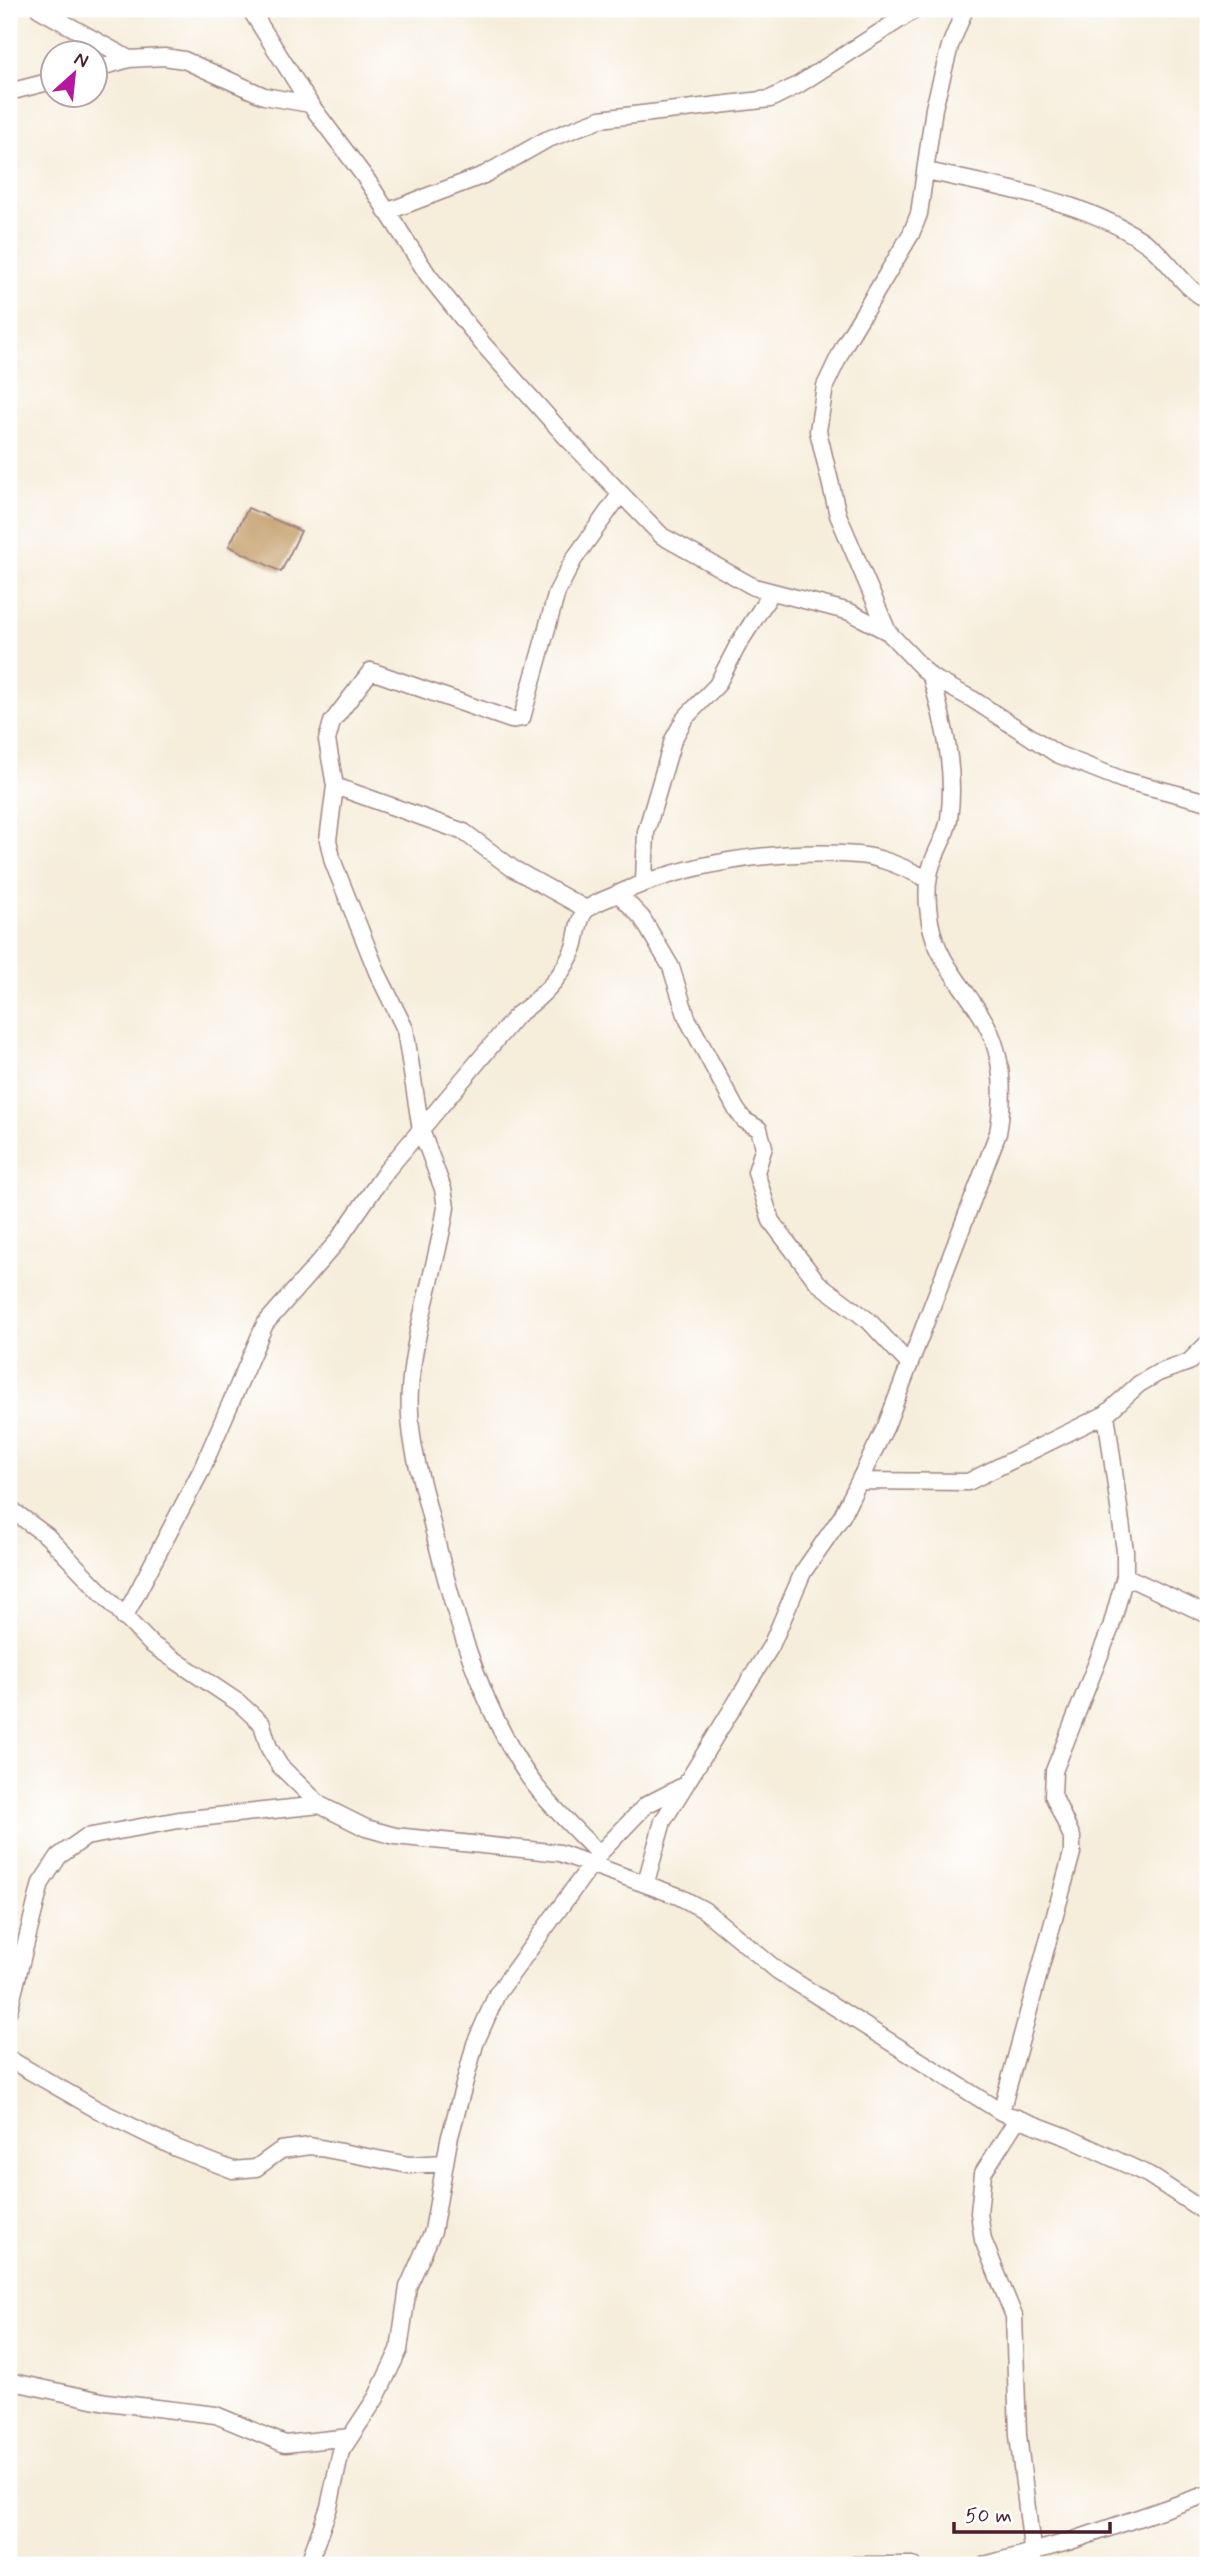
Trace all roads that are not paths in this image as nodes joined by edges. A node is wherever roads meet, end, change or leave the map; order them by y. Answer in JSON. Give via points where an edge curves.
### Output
{"nodes":[{"id":1,"x":39,"y":9,"type":"edge"},
{"id":2,"x":250,"y":9,"type":"edge"},
{"id":3,"x":916,"y":9,"type":"edge"},
{"id":4,"x":965,"y":9,"type":"edge"},
{"id":5,"x":129,"y":59,"type":"junction"},
{"id":6,"x":108,"y":65,"type":"edge"},
{"id":7,"x":38,"y":84,"type":"edge"},
{"id":8,"x":9,"y":92,"type":"edge"},
{"id":9,"x":310,"y":104,"type":"junction"},
{"id":10,"x":927,"y":171,"type":"junction"},
{"id":11,"x":386,"y":212,"type":"junction"},
{"id":12,"x":1208,"y":300,"type":"edge"},
{"id":13,"x":620,"y":496,"type":"junction"},
{"id":14,"x":772,"y":592,"type":"junction"},
{"id":15,"x":888,"y":632,"type":"junction"},
{"id":16,"x":930,"y":677,"type":"junction"},
{"id":17,"x":335,"y":786,"type":"junction"},
{"id":18,"x":1208,"y":802,"type":"edge"},
{"id":19,"x":928,"y":879,"type":"junction"},
{"id":20,"x":644,"y":881,"type":"junction"},
{"id":21,"x":618,"y":893,"type":"junction"},
{"id":22,"x":586,"y":909,"type":"junction"},
{"id":23,"x":421,"y":1130,"type":"junction"},
{"id":24,"x":1208,"y":1343,"type":"edge"},
{"id":25,"x":909,"y":1364,"type":"junction"},
{"id":26,"x":1106,"y":1414,"type":"junction"},
{"id":27,"x":859,"y":1481,"type":"junction"},
{"id":28,"x":9,"y":1508,"type":"edge"},
{"id":29,"x":1125,"y":1576,"type":"junction"},
{"id":30,"x":1208,"y":1615,"type":"edge"},
{"id":31,"x":124,"y":1618,"type":"junction"},
{"id":32,"x":685,"y":1785,"type":"junction"},
{"id":33,"x":320,"y":1805,"type":"junction"},
{"id":34,"x":596,"y":1858,"type":"junction"},
{"id":35,"x":646,"y":1882,"type":"junction"},
{"id":36,"x":9,"y":2010,"type":"edge"},
{"id":37,"x":9,"y":2059,"type":"edge"},
{"id":38,"x":1001,"y":2112,"type":"junction"},
{"id":39,"x":1018,"y":2118,"type":"junction"},
{"id":40,"x":445,"y":2163,"type":"junction"},
{"id":41,"x":1208,"y":2214,"type":"edge"},
{"id":42,"x":9,"y":2381,"type":"edge"},
{"id":43,"x":350,"y":2437,"type":"junction"},
{"id":44,"x":1208,"y":2494,"type":"edge"},
{"id":45,"x":1032,"y":2559,"type":"edge"},
{"id":46,"x":308,"y":2565,"type":"edge"},
{"id":47,"x":853,"y":2565,"type":"edge"},
{"id":48,"x":913,"y":2565,"type":"edge"},
{"id":49,"x":985,"y":2565,"type":"edge"}],
"edges":[{"from":1,"to":5,"type":"street"},
{"from":2,"to":9,"type":"street"},
{"from":3,"to":11,"type":"street","via":[[770,99],[600,119],[546,140],[484,175]]},
{"from":4,"to":10,"type":"street","via":[[937,95]]},
{"from":5,"to":6,"type":"street"},
{"from":5,"to":9,"type":"street","via":[[184,60],[264,96]]},
{"from":7,"to":8,"type":"street"},
{"from":9,"to":11,"type":"street"},
{"from":10,"to":12,"type":"street","via":[[1012,191],[1114,225],[1151,246]]},
{"from":10,"to":15,"type":"street","via":[[911,234],[825,386],[818,431],[838,516]]},
{"from":11,"to":13,"type":"street","via":[[482,343]]},
{"from":13,"to":14,"type":"street","via":[[672,542],[754,587]]},
{"from":13,"to":17,"type":"street","via":[[574,559],[557,592],[522,718],[512,720],[371,671],[332,722],[327,740]]},
{"from":14,"to":15,"type":"street","via":[[850,612]]},
{"from":14,"to":20,"type":"street","via":[[717,685],[685,718],[673,740],[646,832]]},
{"from":15,"to":16,"type":"street"},
{"from":16,"to":18,"type":"street","via":[[1057,754],[1123,780]]},
{"from":16,"to":19,"type":"street","via":[[947,732],[950,786],[949,820]]},
{"from":17,"to":22,"type":"street","via":[[464,832],[512,868]]},
{"from":17,"to":23,"type":"street","via":[[328,840],[333,862],[405,1029]]},
{"from":19,"to":20,"type":"street","via":[[892,863],[837,855],[726,860]]},
{"from":19,"to":25,"type":"street","via":[[936,947],[996,1043],[1003,1104],[998,1133]]},
{"from":20,"to":21,"type":"street"},
{"from":21,"to":22,"type":"street"},
{"from":21,"to":25,"type":"street","via":[[642,918],[671,967],[687,1018],[736,1109],[759,1129],[764,1147],[756,1172],[771,1221],[818,1283],[869,1321]]},
{"from":22,"to":23,"type":"street","via":[[558,977],[541,998],[517,1015]]},
{"from":23,"to":31,"type":"street","via":[[336,1243],[265,1324],[201,1471]]},
{"from":23,"to":34,"type":"street","via":[[446,1207],[410,1389],[418,1476],[444,1578],[498,1722],[543,1796]]},
{"from":24,"to":26,"type":"street","via":[[1189,1362],[1139,1384]]},
{"from":25,"to":27,"type":"street"},
{"from":26,"to":27,"type":"street","via":[[968,1482]]},
{"from":26,"to":29,"type":"street"},
{"from":27,"to":32,"type":"street","via":[[842,1516],[803,1572],[771,1646],[741,1699]]},
{"from":28,"to":31,"type":"street","via":[[47,1536]]},
{"from":29,"to":30,"type":"street"},
{"from":29,"to":38,"type":"street","via":[[1111,1627],[1054,1770],[1053,1795],[1072,1837],[1072,1853]]},
{"from":31,"to":33,"type":"street","via":[[151,1644],[239,1703],[262,1724],[280,1766]]},
{"from":32,"to":34,"type":"street","via":[[646,1805]]},
{"from":32,"to":35,"type":"street","via":[[663,1821]]},
{"from":33,"to":34,"type":"street","via":[[366,1828],[395,1836]]},
{"from":33,"to":36,"type":"street","via":[[179,1819],[86,1837],[59,1856],[41,1884]]},
{"from":34,"to":35,"type":"street"},
{"from":34,"to":40,"type":"street","via":[[497,1994],[475,2045]]},
{"from":35,"to":38,"type":"street","via":[[704,1910],[778,1971]]},
{"from":37,"to":40,"type":"street","via":[[96,2109],[233,2170],[256,2168],[282,2150],[310,2146],[409,2165]]},
{"from":38,"to":39,"type":"street"},
{"from":39,"to":41,"type":"street","via":[[1149,2175]]},
{"from":39,"to":45,"type":"street","via":[[983,2173],[979,2213],[984,2240],[1014,2316],[1017,2435]]},
{"from":40,"to":43,"type":"street","via":[[433,2231],[408,2287],[399,2350],[376,2398]]},
{"from":42,"to":43,"type":"street","via":[[106,2402],[216,2414],[285,2444]]},
{"from":43,"to":46,"type":"street","via":[[338,2462],[329,2507]]},
{"from":44,"to":45,"type":"street"},
{"from":45,"to":49,"type":"street"},
{"from":47,"to":48,"type":"street"}]}
